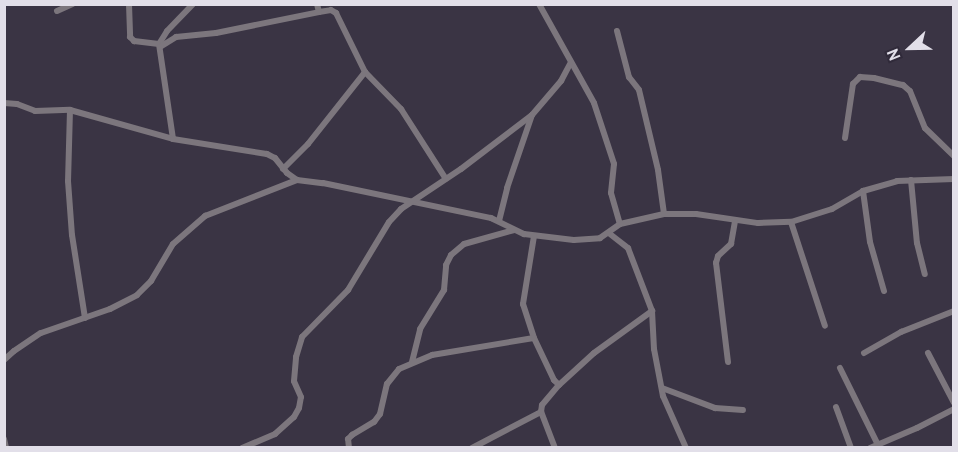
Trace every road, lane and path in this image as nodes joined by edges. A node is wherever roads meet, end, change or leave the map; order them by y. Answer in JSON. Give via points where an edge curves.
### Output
{"nodes":[{"id":1,"x":74,"y":4,"type":"edge"},
{"id":2,"x":129,"y":4,"type":"edge"},
{"id":3,"x":193,"y":4,"type":"edge"},
{"id":4,"x":539,"y":4,"type":"edge"},
{"id":5,"x":318,"y":8,"type":"edge"},
{"id":6,"x":57,"y":11,"type":"dead end"},
{"id":7,"x":617,"y":31,"type":"dead end"},
{"id":8,"x":160,"y":45,"type":"junction"},
{"id":9,"x":571,"y":62,"type":"junction"},
{"id":10,"x":366,"y":72,"type":"junction"},
{"id":11,"x":4,"y":103,"type":"edge"},
{"id":12,"x":70,"y":110,"type":"junction"},
{"id":13,"x":532,"y":115,"type":"junction"},
{"id":14,"x":845,"y":138,"type":"dead end"},
{"id":15,"x":173,"y":139,"type":"junction"},
{"id":16,"x":954,"y":156,"type":"edge"},
{"id":17,"x":283,"y":169,"type":"junction"},
{"id":18,"x":446,"y":179,"type":"junction"},
{"id":19,"x":953,"y":179,"type":"edge"},
{"id":20,"x":297,"y":180,"type":"junction"},
{"id":21,"x":911,"y":180,"type":"junction"},
{"id":22,"x":954,"y":188,"type":"edge"},
{"id":23,"x":863,"y":191,"type":"junction"},
{"id":24,"x":415,"y":201,"type":"junction"},
{"id":25,"x":664,"y":214,"type":"junction"},
{"id":26,"x":499,"y":221,"type":"junction"},
{"id":27,"x":735,"y":222,"type":"junction"},
{"id":28,"x":791,"y":222,"type":"junction"},
{"id":29,"x":620,"y":224,"type":"junction"},
{"id":30,"x":514,"y":230,"type":"junction"},
{"id":31,"x":610,"y":234,"type":"junction"},
{"id":32,"x":534,"y":236,"type":"junction"},
{"id":33,"x":925,"y":274,"type":"dead end"},
{"id":34,"x":884,"y":291,"type":"dead end"},
{"id":35,"x":652,"y":311,"type":"junction"},
{"id":36,"x":954,"y":311,"type":"edge"},
{"id":37,"x":85,"y":318,"type":"junction"},
{"id":38,"x":825,"y":326,"type":"dead end"},
{"id":39,"x":534,"y":338,"type":"junction"},
{"id":40,"x":864,"y":353,"type":"dead end"},
{"id":41,"x":928,"y":353,"type":"dead end"},
{"id":42,"x":4,"y":360,"type":"edge"},
{"id":43,"x":412,"y":362,"type":"junction"},
{"id":44,"x":728,"y":363,"type":"dead end"},
{"id":45,"x":840,"y":368,"type":"dead end"},
{"id":46,"x":559,"y":385,"type":"junction"},
{"id":47,"x":662,"y":388,"type":"junction"},
{"id":48,"x":954,"y":403,"type":"edge"},
{"id":49,"x":836,"y":407,"type":"dead end"},
{"id":50,"x":954,"y":409,"type":"edge"},
{"id":51,"x":743,"y":410,"type":"dead end"},
{"id":52,"x":541,"y":412,"type":"junction"},
{"id":53,"x":4,"y":439,"type":"edge"},
{"id":54,"x":878,"y":445,"type":"junction"},
{"id":55,"x":6,"y":447,"type":"edge"},
{"id":56,"x":242,"y":447,"type":"edge"},
{"id":57,"x":349,"y":447,"type":"edge"},
{"id":58,"x":472,"y":447,"type":"edge"},
{"id":59,"x":555,"y":447,"type":"edge"},
{"id":60,"x":685,"y":447,"type":"edge"},
{"id":61,"x":851,"y":447,"type":"edge"},
{"id":62,"x":870,"y":447,"type":"edge"}],
"edges":[{"from":1,"to":6,"type":"street"},
{"from":2,"to":8,"type":"street","via":[[130,37]]},
{"from":3,"to":8,"type":"street","via":[[167,31]]},
{"from":4,"to":9,"type":"street"},
{"from":5,"to":8,"type":"street","via":[[216,33],[176,37]]},
{"from":5,"to":10,"type":"street","via":[[336,13]]},
{"from":7,"to":25,"type":"street","via":[[630,77],[639,90]]},
{"from":8,"to":15,"type":"street"},
{"from":9,"to":13,"type":"street","via":[[561,81]]},
{"from":9,"to":29,"type":"street","via":[[594,103],[614,164],[611,193]]},
{"from":10,"to":17,"type":"street"},
{"from":10,"to":18,"type":"street","via":[[401,109]]},
{"from":11,"to":12,"type":"street","via":[[35,111]]},
{"from":12,"to":15,"type":"street"},
{"from":12,"to":37,"type":"street","via":[[68,181]]},
{"from":13,"to":18,"type":"street"},
{"from":13,"to":26,"type":"street"},
{"from":14,"to":16,"type":"street","via":[[853,84],[860,77],[874,78],[903,85],[910,91],[925,128]]},
{"from":15,"to":17,"type":"street","via":[[267,154]]},
{"from":17,"to":20,"type":"street"},
{"from":18,"to":24,"type":"street"},
{"from":19,"to":21,"type":"street"},
{"from":19,"to":22,"type":"street"},
{"from":20,"to":24,"type":"street"},
{"from":20,"to":37,"type":"street","via":[[206,216],[173,244],[146,288]]},
{"from":21,"to":23,"type":"street"},
{"from":21,"to":33,"type":"street","via":[[917,243]]},
{"from":23,"to":28,"type":"street","via":[[832,209]]},
{"from":23,"to":34,"type":"street","via":[[870,242]]},
{"from":24,"to":26,"type":"street"},
{"from":24,"to":56,"type":"street","via":[[389,222],[348,290],[302,337],[294,381],[301,397],[294,417],[275,434]]},
{"from":25,"to":27,"type":"street","via":[[696,214]]},
{"from":25,"to":29,"type":"street"},
{"from":26,"to":30,"type":"street"},
{"from":27,"to":28,"type":"street"},
{"from":27,"to":44,"type":"street","via":[[731,244],[716,263]]},
{"from":28,"to":38,"type":"street"},
{"from":29,"to":31,"type":"street"},
{"from":30,"to":32,"type":"street"},
{"from":30,"to":43,"type":"street","via":[[464,244],[451,255],[444,290],[420,329]]},
{"from":31,"to":32,"type":"street","via":[[589,241]]},
{"from":31,"to":35,"type":"street","via":[[628,249]]},
{"from":32,"to":39,"type":"street","via":[[522,299]]},
{"from":35,"to":46,"type":"street","via":[[594,353]]},
{"from":35,"to":47,"type":"street"},
{"from":36,"to":40,"type":"street","via":[[901,332]]},
{"from":37,"to":42,"type":"street","via":[[41,333]]},
{"from":39,"to":43,"type":"street"},
{"from":39,"to":46,"type":"street"},
{"from":41,"to":48,"type":"street"},
{"from":43,"to":57,"type":"street","via":[[389,379],[381,414],[348,439]]},
{"from":45,"to":54,"type":"street"},
{"from":46,"to":52,"type":"street","via":[[542,405]]},
{"from":47,"to":51,"type":"street","via":[[715,408]]},
{"from":47,"to":60,"type":"street","via":[[667,410]]},
{"from":49,"to":61,"type":"street"},
{"from":50,"to":54,"type":"street"},
{"from":52,"to":58,"type":"street"},
{"from":52,"to":59,"type":"street"},
{"from":53,"to":55,"type":"street"},
{"from":54,"to":62,"type":"street"}]}
